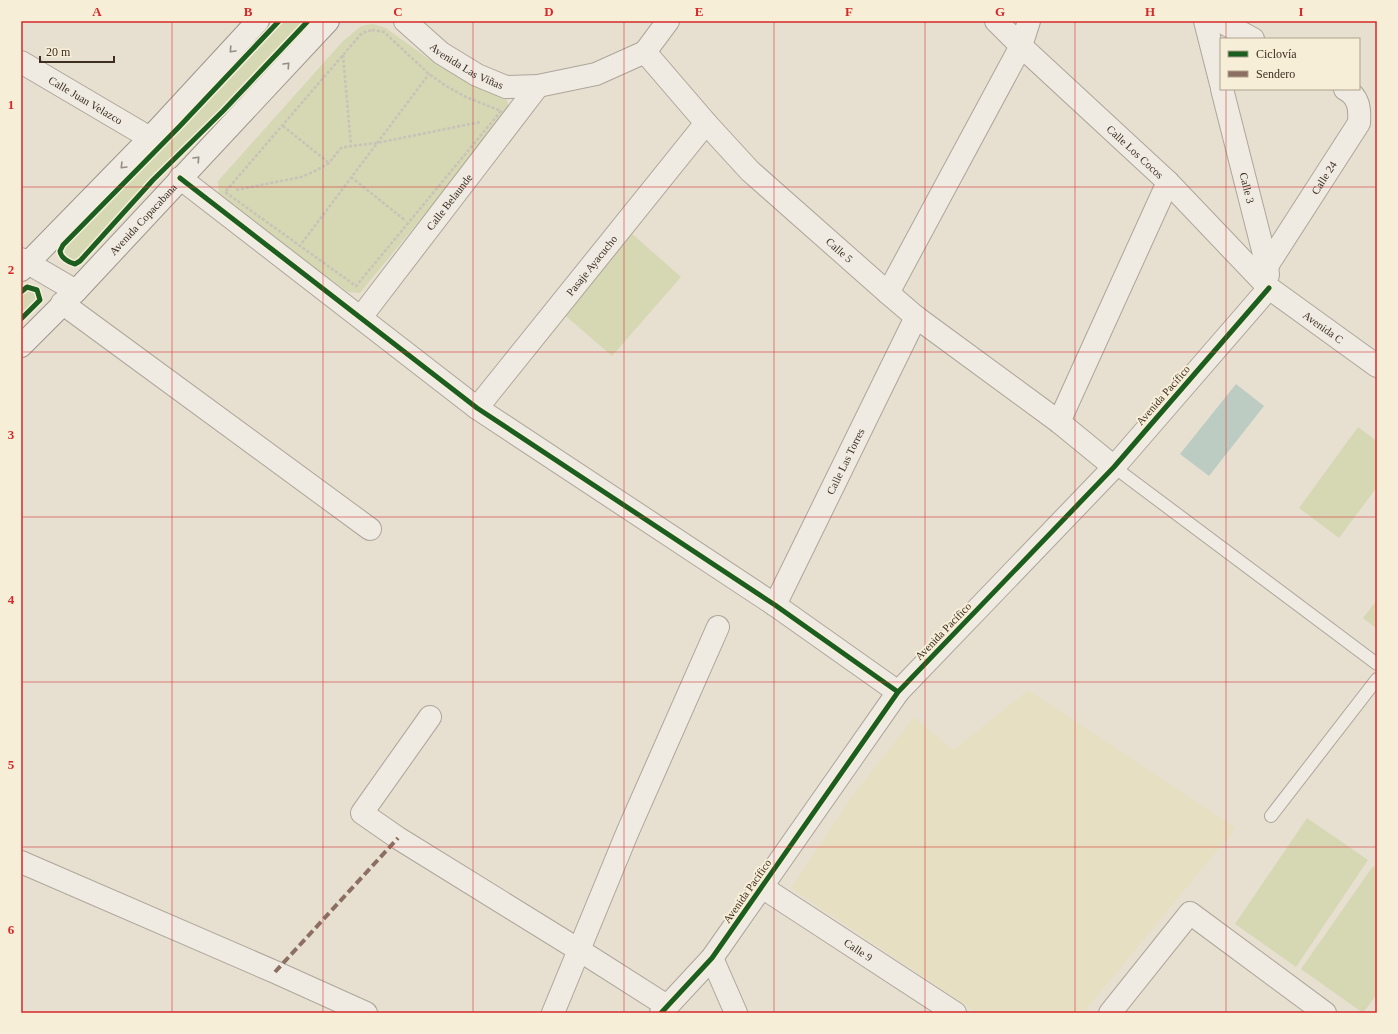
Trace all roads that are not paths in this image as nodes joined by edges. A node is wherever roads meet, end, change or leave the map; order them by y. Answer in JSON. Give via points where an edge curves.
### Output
{"nodes":[{"id":1,"x":258,"y":21,"type":"edge"},
{"id":2,"x":328,"y":21,"type":"edge"},
{"id":3,"x":405,"y":21,"type":"edge"},
{"id":4,"x":668,"y":21,"type":"edge"},
{"id":5,"x":996,"y":21,"type":"edge"},
{"id":6,"x":1029,"y":21,"type":"edge"},
{"id":7,"x":1205,"y":21,"type":"edge"},
{"id":8,"x":1220,"y":21,"type":"edge"},
{"id":9,"x":1251,"y":38,"type":"edge"},
{"id":10,"x":1021,"y":46,"type":"junction"},
{"id":11,"x":645,"y":52,"type":"junction"},
{"id":12,"x":21,"y":62,"type":"edge"},
{"id":13,"x":1220,"y":80,"type":"edge"},
{"id":14,"x":538,"y":86,"type":"junction"},
{"id":15,"x":1222,"y":90,"type":"edge"},
{"id":16,"x":1347,"y":90,"type":"edge"},
{"id":17,"x":706,"y":123,"type":"junction"},
{"id":18,"x":150,"y":138,"type":"junction"},
{"id":19,"x":180,"y":178,"type":"junction"},
{"id":20,"x":1168,"y":182,"type":"junction"},
{"id":21,"x":23,"y":264,"type":"edge"},
{"id":22,"x":1267,"y":266,"type":"junction"},
{"id":23,"x":1269,"y":288,"type":"junction"},
{"id":24,"x":888,"y":292,"type":"junction"},
{"id":25,"x":69,"y":297,"type":"junction"},
{"id":26,"x":916,"y":317,"type":"junction"},
{"id":27,"x":361,"y":318,"type":"junction"},
{"id":28,"x":21,"y":346,"type":"edge"},
{"id":29,"x":1377,"y":366,"type":"edge"},
{"id":30,"x":477,"y":408,"type":"junction"},
{"id":31,"x":1059,"y":422,"type":"junction"},
{"id":32,"x":1114,"y":467,"type":"junction"},
{"id":33,"x":370,"y":529,"type":"dead end"},
{"id":34,"x":775,"y":605,"type":"junction"},
{"id":35,"x":718,"y":627,"type":"dead end"},
{"id":36,"x":1377,"y":664,"type":"edge"},
{"id":37,"x":1377,"y":679,"type":"edge"},
{"id":38,"x":898,"y":692,"type":"junction"},
{"id":39,"x":430,"y":717,"type":"dead end"},
{"id":40,"x":1271,"y":816,"type":"dead end"},
{"id":41,"x":21,"y":862,"type":"edge"},
{"id":42,"x":762,"y":886,"type":"junction"},
{"id":43,"x":579,"y":950,"type":"junction"},
{"id":44,"x":712,"y":958,"type":"junction"},
{"id":45,"x":664,"y":1010,"type":"edge"},
{"id":46,"x":366,"y":1013,"type":"edge"},
{"id":47,"x":553,"y":1013,"type":"edge"},
{"id":48,"x":736,"y":1013,"type":"edge"},
{"id":49,"x":955,"y":1013,"type":"edge"},
{"id":50,"x":1110,"y":1013,"type":"edge"},
{"id":51,"x":1326,"y":1013,"type":"edge"}],
"edges":[{"from":1,"to":18,"type":"street","one_way":true},
{"from":19,"to":2,"type":"street","name":"Avenida Copacabana","one_way":true},
{"from":3,"to":14,"type":"street","name":"Avenida Las Viñas","via":[[441,53],[477,75],[506,87]]},
{"from":4,"to":11,"type":"street"},
{"from":5,"to":10,"type":"street","name":"Calle Los Cocos"},
{"from":6,"to":10,"type":"street"},
{"from":7,"to":13,"type":"street"},
{"from":8,"to":9,"type":"street"},
{"from":10,"to":20,"type":"street","name":"Calle Los Cocos"},
{"from":10,"to":24,"type":"street"},
{"from":11,"to":14,"type":"street","name":"Avenida Las Viñas","via":[[596,74]]},
{"from":11,"to":17,"type":"street","name":"Calle 5"},
{"from":12,"to":18,"type":"street","name":"Calle Juan Velazco"},
{"from":14,"to":27,"type":"street","name":"Calle Belaunde"},
{"from":15,"to":22,"type":"street","name":"Calle 3"},
{"from":16,"to":22,"type":"street","name":"Calle 24","via":[[1353,93],[1360,107],[1359,123]]},
{"from":17,"to":24,"type":"street","name":"Calle 5","via":[[750,171]]},
{"from":17,"to":30,"type":"street","name":"Pasaje Ayacucho"},
{"from":18,"to":21,"type":"street","one_way":true},
{"from":19,"to":25,"type":"street","name":"Avenida Copacabana"},
{"from":19,"to":27,"type":"street"},
{"from":20,"to":23,"type":"street","name":"Calle Los Cocos"},
{"from":20,"to":31,"type":"street"},
{"from":21,"to":25,"type":"street"},
{"from":22,"to":23,"type":"street","name":"Calle 3"},
{"from":23,"to":29,"type":"street","name":"Avenida C"},
{"from":23,"to":32,"type":"street","name":"Avenida Pacífico"},
{"from":24,"to":26,"type":"street","name":"Calle 5"},
{"from":25,"to":28,"type":"street","name":"Avenida Copacabana"},
{"from":25,"to":33,"type":"street"},
{"from":26,"to":31,"type":"street","name":"Calle 5"},
{"from":26,"to":34,"type":"street","name":"Calle Las Torres"},
{"from":27,"to":30,"type":"street"},
{"from":30,"to":34,"type":"street"},
{"from":31,"to":32,"type":"street","name":"Calle 5"},
{"from":32,"to":36,"type":"lane"},
{"from":32,"to":38,"type":"street","name":"Avenida Pacífico"},
{"from":34,"to":38,"type":"street"},
{"from":35,"to":43,"type":"street","via":[[628,831]]},
{"from":37,"to":40,"type":"lane"},
{"from":38,"to":42,"type":"street","name":"Avenida Pacífico"},
{"from":39,"to":43,"type":"street","via":[[362,813]]},
{"from":41,"to":46,"type":"street"},
{"from":42,"to":44,"type":"street","name":"Avenida Pacífico"},
{"from":42,"to":49,"type":"street","name":"Calle 9"},
{"from":43,"to":45,"type":"street"},
{"from":43,"to":47,"type":"street"},
{"from":44,"to":45,"type":"street","name":"Avenida Pacífico"},
{"from":44,"to":48,"type":"street"},
{"from":50,"to":51,"type":"street","via":[[1190,913]]}]}
